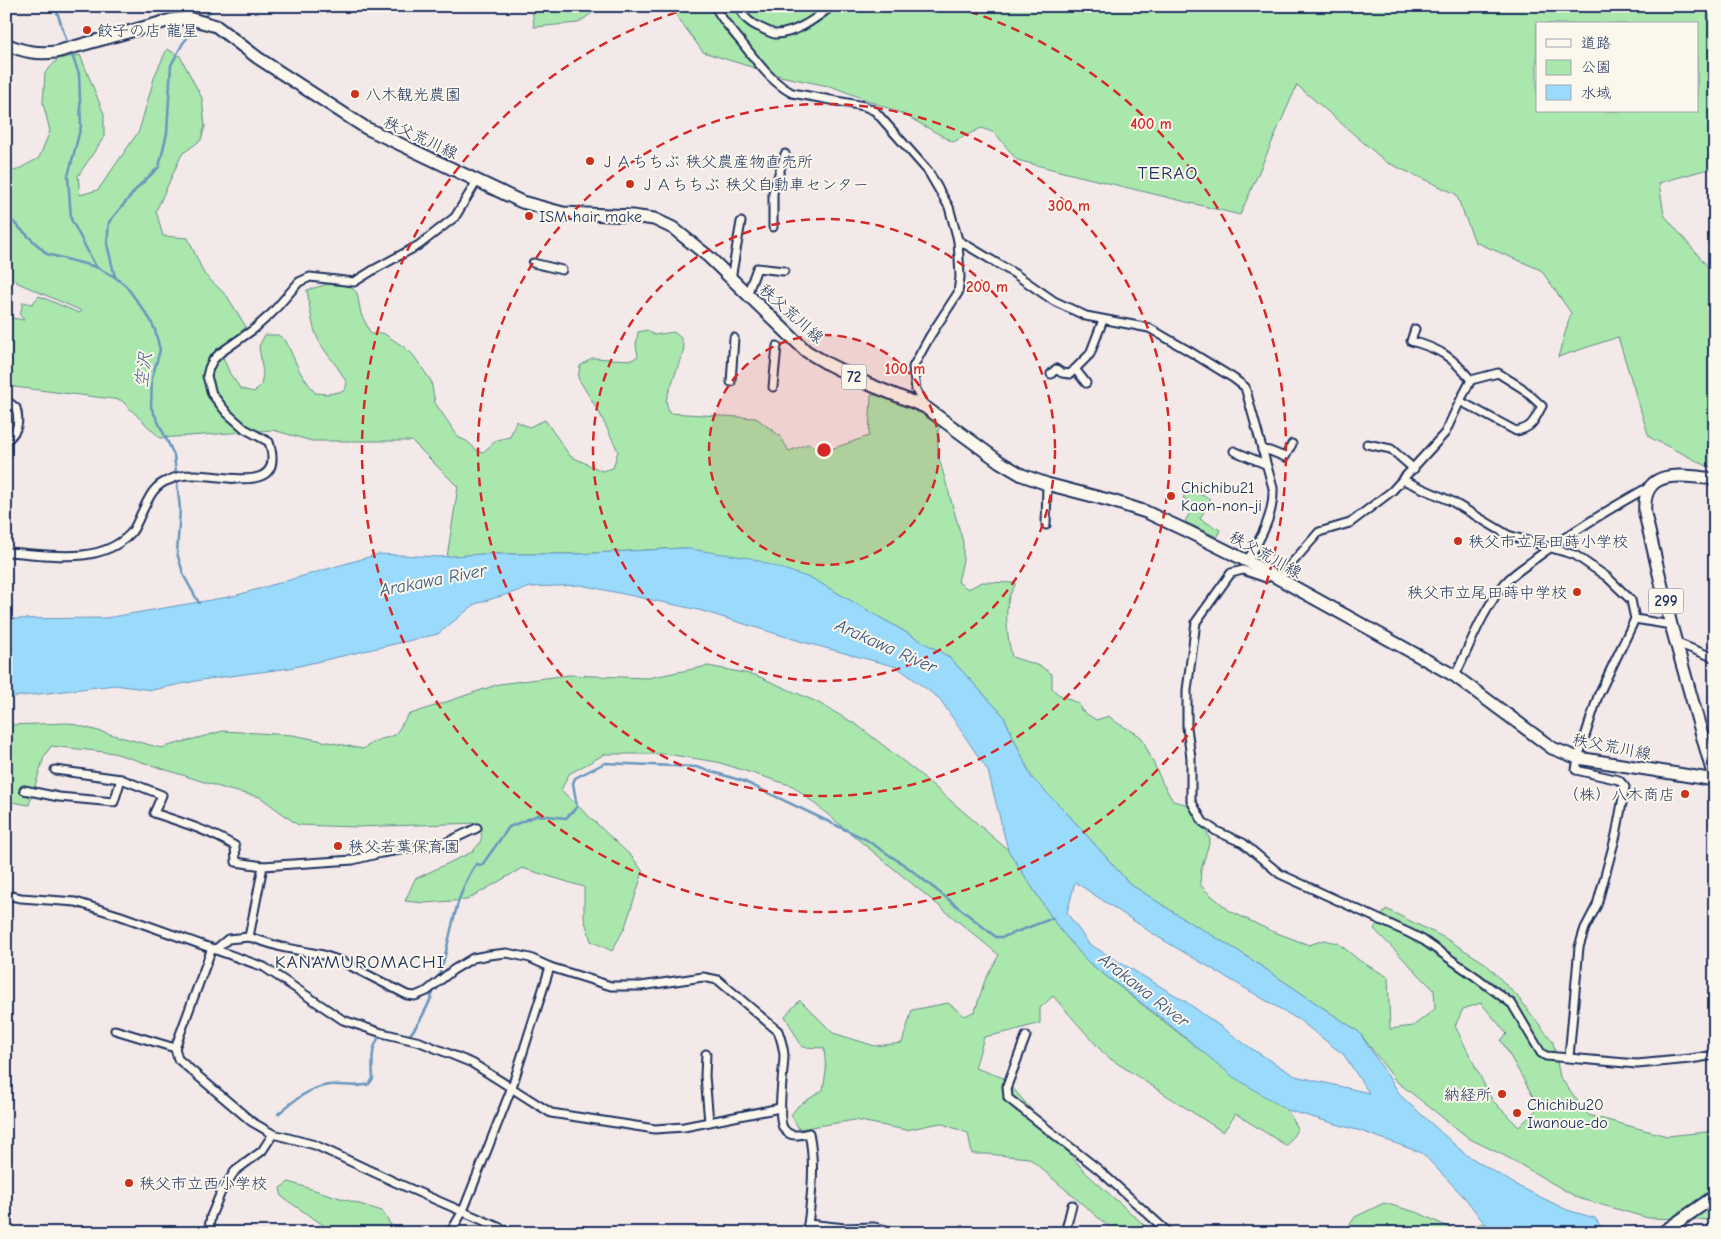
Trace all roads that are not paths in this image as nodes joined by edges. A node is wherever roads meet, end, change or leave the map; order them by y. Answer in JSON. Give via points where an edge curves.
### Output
{"nodes":[{"id":1,"x":715,"y":6,"type":"edge"},
{"id":2,"x":739,"y":6,"type":"edge"},
{"id":3,"x":832,"y":6,"type":"edge"},
{"id":4,"x":6,"y":44,"type":"edge"},
{"id":5,"x":785,"y":154,"type":"dead end"},
{"id":6,"x":477,"y":180,"type":"junction"},
{"id":7,"x":741,"y":222,"type":"dead end"},
{"id":8,"x":773,"y":227,"type":"dead end"},
{"id":9,"x":958,"y":240,"type":"junction"},
{"id":10,"x":534,"y":262,"type":"dead end"},
{"id":11,"x":562,"y":270,"type":"dead end"},
{"id":12,"x":784,"y":271,"type":"dead end"},
{"id":13,"x":731,"y":279,"type":"junction"},
{"id":14,"x":747,"y":295,"type":"junction"},
{"id":15,"x":1103,"y":320,"type":"junction"},
{"id":16,"x":1414,"y":329,"type":"dead end"},
{"id":17,"x":734,"y":338,"type":"dead end"},
{"id":18,"x":777,"y":346,"type":"dead end"},
{"id":19,"x":1075,"y":369,"type":"junction"},
{"id":20,"x":1051,"y":374,"type":"dead end"},
{"id":21,"x":1471,"y":380,"type":"junction"},
{"id":22,"x":731,"y":382,"type":"dead end"},
{"id":23,"x":1086,"y":383,"type":"dead end"},
{"id":24,"x":773,"y":388,"type":"dead end"},
{"id":25,"x":6,"y":400,"type":"edge"},
{"id":26,"x":1460,"y":401,"type":"junction"},
{"id":27,"x":925,"y":407,"type":"junction"},
{"id":28,"x":6,"y":442,"type":"edge"},
{"id":29,"x":1292,"y":444,"type":"dead end"},
{"id":30,"x":1367,"y":444,"type":"dead end"},
{"id":31,"x":1262,"y":450,"type":"junction"},
{"id":32,"x":1234,"y":451,"type":"dead end"},
{"id":33,"x":1265,"y":464,"type":"junction"},
{"id":34,"x":1414,"y":469,"type":"junction"},
{"id":35,"x":1715,"y":479,"type":"edge"},
{"id":36,"x":1403,"y":480,"type":"junction"},
{"id":37,"x":1047,"y":484,"type":"junction"},
{"id":38,"x":1647,"y":492,"type":"junction"},
{"id":39,"x":1046,"y":525,"type":"dead end"},
{"id":40,"x":1551,"y":547,"type":"junction"},
{"id":41,"x":6,"y":552,"type":"edge"},
{"id":42,"x":1247,"y":561,"type":"junction"},
{"id":43,"x":1273,"y":576,"type":"junction"},
{"id":44,"x":1635,"y":619,"type":"junction"},
{"id":45,"x":1672,"y":625,"type":"junction"},
{"id":46,"x":1677,"y":643,"type":"junction"},
{"id":47,"x":1715,"y":658,"type":"edge"},
{"id":48,"x":1455,"y":676,"type":"junction"},
{"id":49,"x":1578,"y":758,"type":"junction"},
{"id":50,"x":54,"y":770,"type":"dead end"},
{"id":51,"x":121,"y":779,"type":"junction"},
{"id":52,"x":1715,"y":780,"type":"edge"},
{"id":53,"x":24,"y":790,"type":"dead end"},
{"id":54,"x":477,"y":828,"type":"dead end"},
{"id":55,"x":263,"y":866,"type":"junction"},
{"id":56,"x":6,"y":895,"type":"edge"},
{"id":57,"x":248,"y":937,"type":"junction"},
{"id":58,"x":214,"y":949,"type":"junction"},
{"id":59,"x":550,"y":968,"type":"junction"},
{"id":60,"x":115,"y":1030,"type":"dead end"},
{"id":61,"x":1026,"y":1036,"type":"dead end"},
{"id":62,"x":175,"y":1048,"type":"junction"},
{"id":63,"x":706,"y":1054,"type":"dead end"},
{"id":64,"x":1715,"y":1056,"type":"edge"},
{"id":65,"x":1569,"y":1057,"type":"junction"},
{"id":66,"x":512,"y":1087,"type":"junction"},
{"id":67,"x":780,"y":1108,"type":"junction"},
{"id":68,"x":709,"y":1122,"type":"junction"},
{"id":69,"x":273,"y":1134,"type":"junction"},
{"id":70,"x":1715,"y":1196,"type":"edge"},
{"id":71,"x":1072,"y":1206,"type":"dead end"},
{"id":72,"x":464,"y":1211,"type":"junction"},
{"id":73,"x":808,"y":1224,"type":"junction"},
{"id":74,"x":208,"y":1233,"type":"edge"},
{"id":75,"x":450,"y":1233,"type":"edge"},
{"id":76,"x":512,"y":1233,"type":"edge"},
{"id":77,"x":807,"y":1233,"type":"edge"},
{"id":78,"x":899,"y":1233,"type":"edge"},
{"id":79,"x":1065,"y":1233,"type":"edge"},
{"id":80,"x":1170,"y":1233,"type":"edge"},
{"id":81,"x":1662,"y":1233,"type":"edge"}],
"edges":[{"from":1,"to":9,"type":"street","via":[[770,77],[783,88],[792,93],[864,106],[875,111],[928,171],[949,208]]},
{"from":2,"to":3,"type":"street","via":[[743,16],[752,24],[774,34],[806,24]]},
{"from":4,"to":6,"type":"main road","name":"秩父荒川線","number":"72","via":[[24,52],[40,54],[171,20],[188,18],[204,22],[216,26],[258,58],[366,128]]},
{"from":5,"to":8,"type":"street","via":[[773,193]]},
{"from":6,"to":13,"type":"main road","name":"秩父荒川線","number":"72","via":[[535,207],[563,213],[654,220],[673,228]]},
{"from":6,"to":41,"type":"street","via":[[454,217],[419,245],[354,282],[310,277],[299,282],[272,313],[213,360],[207,376],[212,394],[245,429],[269,442],[274,455],[271,467],[260,478],[191,475],[157,485],[132,532],[102,552],[83,556]]},
{"from":7,"to":13,"type":"street"},
{"from":9,"to":15,"type":"street","via":[[1054,301]]},
{"from":9,"to":27,"type":"street","via":[[958,293],[913,367],[916,390]]},
{"from":10,"to":11,"type":"street"},
{"from":12,"to":14,"type":"street","via":[[756,268]]},
{"from":13,"to":14,"type":"main road","name":"秩父荒川線","number":"72"},
{"from":14,"to":27,"type":"main road","name":"秩父荒川線","number":"72","via":[[806,351],[868,384]]},
{"from":15,"to":19,"type":"street","via":[[1090,354]]},
{"from":15,"to":31,"type":"street","via":[[1149,328],[1240,382],[1248,394]]},
{"from":16,"to":21,"type":"street","via":[[1411,341],[1431,347],[1456,362]]},
{"from":17,"to":22,"type":"street"},
{"from":18,"to":24,"type":"street"},
{"from":19,"to":20,"type":"street","via":[[1070,374],[1056,369]]},
{"from":19,"to":23,"type":"street"},
{"from":21,"to":26,"type":"street"},
{"from":21,"to":26,"type":"street","via":[[1498,374],[1522,388],[1542,406],[1531,426],[1516,431]]},
{"from":25,"to":28,"type":"street","via":[[16,408],[18,425]]},
{"from":26,"to":34,"type":"street","via":[[1445,433]]},
{"from":27,"to":37,"type":"main road","name":"秩父荒川線","number":"72","via":[[1000,462]]},
{"from":29,"to":31,"type":"street","via":[[1285,457]]},
{"from":30,"to":34,"type":"street","via":[[1392,449]]},
{"from":31,"to":33,"type":"street"},
{"from":32,"to":33,"type":"street"},
{"from":33,"to":42,"type":"street","via":[[1273,488],[1271,514]]},
{"from":34,"to":36,"type":"street"},
{"from":35,"to":38,"type":"main road","via":[[1661,478],[1652,483]]},
{"from":36,"to":40,"type":"street","via":[[1451,501],[1508,534]]},
{"from":36,"to":43,"type":"street","via":[[1350,523],[1319,532]]},
{"from":37,"to":39,"type":"street"},
{"from":37,"to":42,"type":"main road","name":"秩父荒川線","number":"72","via":[[1146,512]]},
{"from":38,"to":40,"type":"street","via":[[1643,490]]},
{"from":38,"to":45,"type":"main road","number":"299","via":[[1644,514]]},
{"from":40,"to":44,"type":"street","via":[[1575,555],[1607,576],[1631,600]]},
{"from":40,"to":48,"type":"street","via":[[1506,583],[1488,609]]},
{"from":42,"to":43,"type":"main road","name":"秩父荒川線","number":"72"},
{"from":43,"to":48,"type":"main road","name":"秩父荒川線","number":"72"},
{"from":43,"to":65,"type":"street","via":[[1266,578],[1243,570],[1231,574],[1196,622],[1187,690],[1187,727],[1192,758],[1191,801],[1204,822],[1243,843],[1280,874],[1423,940],[1512,1004],[1541,1053]]},
{"from":44,"to":45,"type":"street"},
{"from":44,"to":49,"type":"street","via":[[1598,696]]},
{"from":45,"to":46,"type":"main road","number":"299"},
{"from":46,"to":47,"type":"street"},
{"from":46,"to":52,"type":"main road","number":"299"},
{"from":48,"to":49,"type":"main road","name":"秩父荒川線","number":"72","via":[[1552,748]]},
{"from":49,"to":52,"type":"main road","name":"秩父荒川線","number":"72"},
{"from":49,"to":65,"type":"street","via":[[1576,770],[1619,780],[1625,787],[1606,872],[1579,947]]},
{"from":50,"to":51,"type":"street"},
{"from":51,"to":53,"type":"street","via":[[114,802]]},
{"from":51,"to":55,"type":"street","via":[[162,795],[154,813],[235,846],[236,862]]},
{"from":54,"to":55,"type":"street","via":[[445,843],[353,860]]},
{"from":55,"to":57,"type":"street"},
{"from":56,"to":58,"type":"street","via":[[76,902]]},
{"from":57,"to":58,"type":"street","via":[[228,939]]},
{"from":57,"to":59,"type":"street","via":[[341,961],[406,995],[415,996],[473,958],[507,953],[530,958]]},
{"from":58,"to":62,"type":"street"},
{"from":58,"to":66,"type":"street","via":[[264,967],[343,1020],[429,1046],[472,1063]]},
{"from":59,"to":66,"type":"street"},
{"from":59,"to":67,"type":"street","via":[[611,986],[641,986],[703,977],[718,980],[778,1031],[784,1052]]},
{"from":60,"to":62,"type":"street"},
{"from":61,"to":80,"type":"street","via":[[1007,1086],[1008,1098],[1098,1169]]},
{"from":62,"to":69,"type":"street","via":[[178,1058],[252,1122]]},
{"from":63,"to":68,"type":"street"},
{"from":64,"to":65,"type":"street","via":[[1636,1064]]},
{"from":66,"to":68,"type":"street","via":[[551,1114],[655,1129]]},
{"from":66,"to":72,"type":"street"},
{"from":67,"to":68,"type":"street"},
{"from":67,"to":73,"type":"street","via":[[784,1131],[798,1136],[809,1133],[813,1167]]},
{"from":69,"to":72,"type":"street","via":[[315,1145]]},
{"from":69,"to":74,"type":"street","via":[[262,1151],[235,1171],[220,1192]]},
{"from":70,"to":81,"type":"main road"},
{"from":71,"to":79,"type":"street"},
{"from":72,"to":75,"type":"street"},
{"from":72,"to":76,"type":"street"},
{"from":73,"to":77,"type":"street"},
{"from":73,"to":78,"type":"street","via":[[874,1227]]}]}
